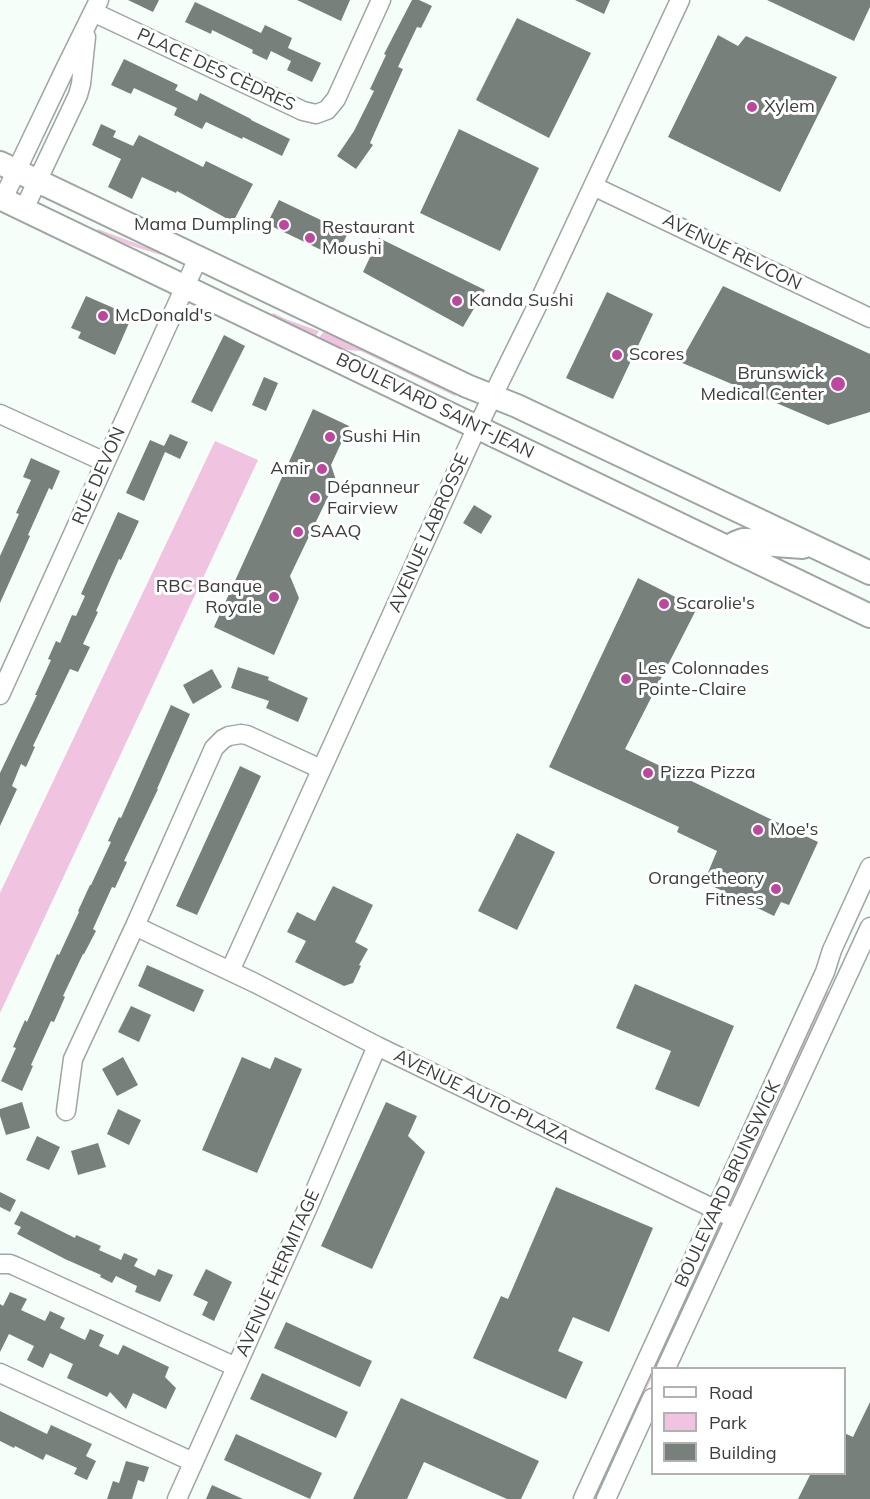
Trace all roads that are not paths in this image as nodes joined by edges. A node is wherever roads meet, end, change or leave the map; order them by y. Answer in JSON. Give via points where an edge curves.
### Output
{"nodes":[{"id":1,"x":381,"y":0,"type":"edge"},
{"id":2,"x":680,"y":0,"type":"edge"},
{"id":3,"x":93,"y":13,"type":"edge"},
{"id":4,"x":8,"y":167,"type":"edge"},
{"id":5,"x":38,"y":182,"type":"junction"},
{"id":6,"x":593,"y":186,"type":"junction"},
{"id":7,"x":2,"y":198,"type":"edge"},
{"id":8,"x":24,"y":209,"type":"junction"},
{"id":9,"x":198,"y":258,"type":"junction"},
{"id":10,"x":185,"y":286,"type":"junction"},
{"id":11,"x":870,"y":318,"type":"edge"},
{"id":12,"x":492,"y":396,"type":"junction"},
{"id":13,"x":0,"y":414,"type":"edge"},
{"id":14,"x":478,"y":427,"type":"junction"},
{"id":15,"x":105,"y":462,"type":"junction"},
{"id":16,"x":817,"y":548,"type":"junction"},
{"id":17,"x":732,"y":549,"type":"junction"},
{"id":18,"x":870,"y":573,"type":"edge"},
{"id":19,"x":867,"y":615,"type":"edge"},
{"id":20,"x":0,"y":694,"type":"edge"},
{"id":21,"x":321,"y":769,"type":"junction"},
{"id":22,"x":870,"y":867,"type":"edge"},
{"id":23,"x":135,"y":926,"type":"junction"},
{"id":24,"x":870,"y":927,"type":"edge"},
{"id":25,"x":230,"y":971,"type":"junction"},
{"id":26,"x":377,"y":1046,"type":"junction"},
{"id":27,"x":66,"y":1111,"type":"dead end"},
{"id":28,"x":716,"y":1209,"type":"junction"},
{"id":29,"x":735,"y":1219,"type":"junction"},
{"id":30,"x":0,"y":1264,"type":"edge"},
{"id":31,"x":236,"y":1367,"type":"junction"},
{"id":32,"x":666,"y":1367,"type":"edge"},
{"id":33,"x":0,"y":1373,"type":"edge"},
{"id":34,"x":651,"y":1400,"type":"edge"},
{"id":35,"x":193,"y":1462,"type":"junction"},
{"id":36,"x":177,"y":1499,"type":"edge"},
{"id":37,"x":583,"y":1499,"type":"edge"},
{"id":38,"x":606,"y":1499,"type":"edge"}],
"edges":[{"from":1,"to":3,"type":"street","name":"PLACE DES CÈDRES","via":[[334,102],[316,114]]},
{"from":2,"to":6,"type":"street","name":"AVENUE LABROSSE"},
{"from":3,"to":4,"type":"street"},
{"from":3,"to":5,"type":"street","via":[[80,89]]},
{"from":4,"to":5,"type":"main road","name":"BOULEVARD SAINT-JEAN"},
{"from":4,"to":7,"type":"street"},
{"from":5,"to":8,"type":"street"},
{"from":5,"to":9,"type":"main road","name":"BOULEVARD SAINT-JEAN"},
{"from":6,"to":11,"type":"street","name":"AVENUE REVCON"},
{"from":6,"to":12,"type":"street","name":"AVENUE LABROSSE"},
{"from":7,"to":8,"type":"main road","name":"BOULEVARD SAINT-JEAN"},
{"from":8,"to":10,"type":"main road","name":"BOULEVARD SAINT-JEAN"},
{"from":9,"to":10,"type":"street","name":"RUE DEVON"},
{"from":9,"to":12,"type":"main road","name":"BOULEVARD SAINT-JEAN"},
{"from":10,"to":14,"type":"main road","name":"BOULEVARD SAINT-JEAN"},
{"from":10,"to":15,"type":"street","name":"RUE DEVON"},
{"from":12,"to":14,"type":"street","name":"AVENUE LABROSSE"},
{"from":12,"to":16,"type":"main road","name":"BOULEVARD SAINT-JEAN"},
{"from":13,"to":15,"type":"street"},
{"from":14,"to":17,"type":"main road","name":"BOULEVARD SAINT-JEAN"},
{"from":14,"to":21,"type":"street","name":"AVENUE LABROSSE"},
{"from":15,"to":20,"type":"street","name":"RUE DEVON"},
{"from":16,"to":17,"type":"main road","via":[[743,540]]},
{"from":16,"to":18,"type":"main road","name":"BOULEVARD SAINT-JEAN"},
{"from":17,"to":19,"type":"main road","name":"BOULEVARD SAINT-JEAN"},
{"from":21,"to":23,"type":"street","via":[[247,735],[223,739],[214,748]]},
{"from":21,"to":25,"type":"street","name":"AVENUE LABROSSE"},
{"from":22,"to":28,"type":"street","name":"BOULEVARD BRUNSWICK"},
{"from":23,"to":25,"type":"street","name":"AVENUE AUTO-PLAZA"},
{"from":23,"to":27,"type":"street","via":[[73,1059]]},
{"from":24,"to":29,"type":"street","name":"BOULEVARD BRUNSWICK"},
{"from":25,"to":26,"type":"street","name":"AVENUE AUTO-PLAZA"},
{"from":26,"to":28,"type":"street","name":"AVENUE AUTO-PLAZA"},
{"from":26,"to":31,"type":"street","name":"AVENUE HERMITAGE"},
{"from":28,"to":29,"type":"street","name":"AVENUE AUTO-PLAZA"},
{"from":28,"to":37,"type":"street","name":"BOULEVARD BRUNSWICK"},
{"from":29,"to":32,"type":"street","name":"BOULEVARD BRUNSWICK"},
{"from":30,"to":31,"type":"street","via":[[15,1266]]},
{"from":31,"to":35,"type":"street","name":"AVENUE HERMITAGE"},
{"from":33,"to":35,"type":"street"},
{"from":34,"to":38,"type":"street"},
{"from":35,"to":36,"type":"street","name":"AVENUE HERMITAGE"}]}
